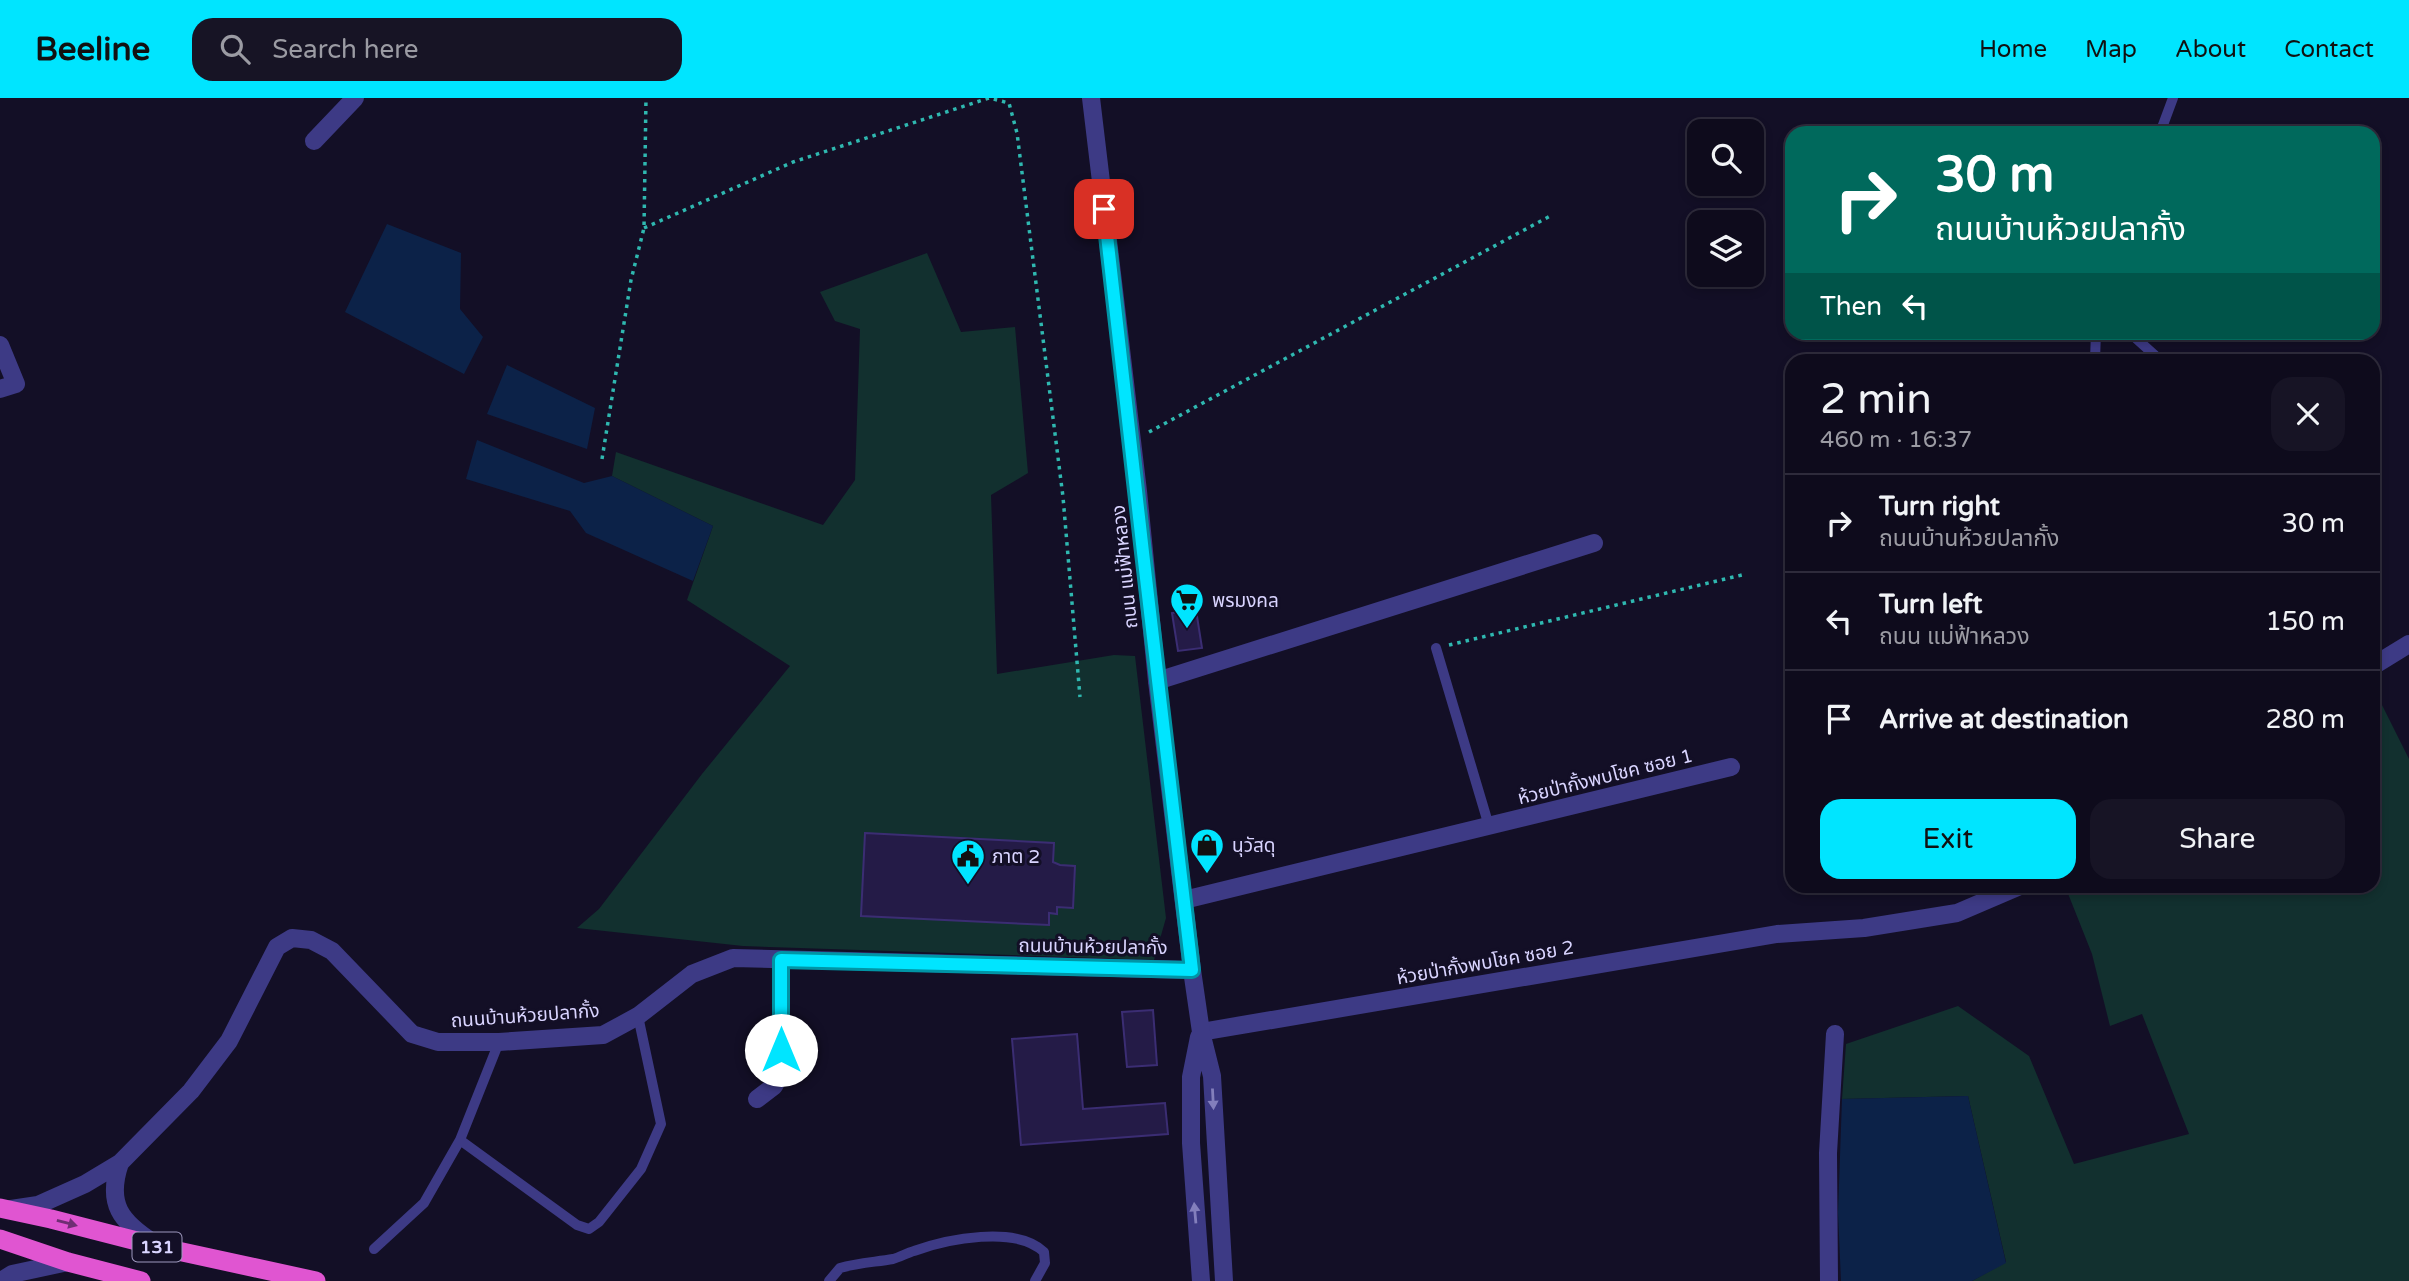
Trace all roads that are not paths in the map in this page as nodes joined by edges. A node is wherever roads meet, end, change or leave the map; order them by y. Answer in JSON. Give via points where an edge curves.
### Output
{"nodes":[{"id":1,"x":355,"y":98,"type":"edge"},
{"id":2,"x":1091,"y":98,"type":"edge"},
{"id":3,"x":2173,"y":98,"type":"edge"},
{"id":4,"x":2163,"y":126,"type":"edge"},
{"id":5,"x":314,"y":141,"type":"dead end"},
{"id":6,"x":2138,"y":340,"type":"edge"},
{"id":7,"x":0,"y":345,"type":"edge"},
{"id":8,"x":2153,"y":354,"type":"edge"},
{"id":9,"x":0,"y":389,"type":"edge"},
{"id":10,"x":1594,"y":542,"type":"dead end"},
{"id":11,"x":2409,"y":644,"type":"edge"},
{"id":12,"x":1436,"y":648,"type":"road end"},
{"id":13,"x":2380,"y":662,"type":"edge"},
{"id":14,"x":1157,"y":681,"type":"junction"},
{"id":15,"x":1731,"y":767,"type":"dead end"},
{"id":16,"x":1489,"y":826,"type":"junction"},
{"id":17,"x":2004,"y":893,"type":"edge"},
{"id":18,"x":1184,"y":900,"type":"junction"},
{"id":19,"x":781,"y":960,"type":"junction"},
{"id":20,"x":1192,"y":970,"type":"junction"},
{"id":21,"x":638,"y":1016,"type":"junction"},
{"id":22,"x":1200,"y":1032,"type":"junction"},
{"id":23,"x":1835,"y":1034,"type":"dead end"},
{"id":24,"x":499,"y":1042,"type":"junction"},
{"id":25,"x":757,"y":1099,"type":"dead end"},
{"id":26,"x":460,"y":1140,"type":"junction"},
{"id":27,"x":120,"y":1163,"type":"junction"},
{"id":28,"x":3,"y":1209,"type":"edge"},
{"id":29,"x":0,"y":1239,"type":"edge"},
{"id":30,"x":164,"y":1248,"type":"junction"},
{"id":31,"x":374,"y":1249,"type":"dead end"},
{"id":32,"x":68,"y":1262,"type":"junction"},
{"id":33,"x":1,"y":1281,"type":"edge"},
{"id":34,"x":141,"y":1281,"type":"edge"},
{"id":35,"x":316,"y":1281,"type":"edge"},
{"id":36,"x":830,"y":1281,"type":"edge"},
{"id":37,"x":1035,"y":1281,"type":"edge"},
{"id":38,"x":1201,"y":1281,"type":"edge"},
{"id":39,"x":1224,"y":1281,"type":"edge"},
{"id":40,"x":1829,"y":1281,"type":"edge"}],
"edges":[{"from":1,"to":5,"type":"street"},
{"from":2,"to":14,"type":"street","name":"ถนน แม่ฟ้าหลวง"},
{"from":3,"to":4,"type":"lane"},
{"from":6,"to":8,"type":"lane"},
{"from":7,"to":9,"type":"street","via":[[16,384]]},
{"from":10,"to":14,"type":"street"},
{"from":11,"to":13,"type":"street"},
{"from":12,"to":16,"type":"lane"},
{"from":14,"to":18,"type":"street","name":"ถนน แม่ฟ้าหลวง"},
{"from":15,"to":16,"type":"street","name":"ห้วยป่ากั้งพบโชค ซอย 1"},
{"from":16,"to":18,"type":"street","name":"ห้วยป่ากั้งพบโชค ซอย 1"},
{"from":17,"to":22,"type":"street","name":"ห้วยป่ากั้งพบโชค ซอย 2","via":[[1958,913],[1864,929],[1777,934]]},
{"from":18,"to":20,"type":"street","name":"ถนน แม่ฟ้าหลวง"},
{"from":19,"to":20,"type":"street","name":"ถนนบ้านห้วยปลากั้ง"},
{"from":19,"to":21,"type":"street","name":"ถนนบ้านห้วยปลากั้ง","via":[[733,958],[692,974]]},
{"from":19,"to":25,"type":"street","via":[[781,1073],[774,1086]]},
{"from":20,"to":22,"type":"street","name":"ถนน แม่ฟ้าหลวง"},
{"from":21,"to":24,"type":"street","name":"ถนนบ้านห้วยปลากั้ง","via":[[603,1035]]},
{"from":21,"to":26,"type":"lane","via":[[660,1124],[641,1169],[600,1222],[589,1229],[577,1225]]},
{"from":38,"to":22,"type":"street","one_way":true,"via":[[1191,1143],[1191,1077]]},
{"from":22,"to":39,"type":"street","one_way":true,"via":[[1212,1076]]},
{"from":23,"to":40,"type":"street","via":[[1828,1153]]},
{"from":24,"to":26,"type":"lane"},
{"from":24,"to":27,"type":"street","name":"ถนนบ้านห้วยปลากั้ง","via":[[438,1042],[412,1034],[332,951],[312,940],[292,938],[277,947],[229,1041],[191,1091]]},
{"from":26,"to":31,"type":"lane","via":[[424,1203]]},
{"from":27,"to":28,"type":"street","name":"ถนนบ้านห้วยปลากั้ง","via":[[38,1205]]},
{"from":27,"to":30,"type":"street","via":[[114,1181],[118,1210],[131,1229]]},
{"from":28,"to":30,"type":"highway","number":"131","one_way":true},
{"from":29,"to":32,"type":"highway","number":"131"},
{"from":30,"to":35,"type":"highway","number":"131"},
{"from":32,"to":33,"type":"street","via":[[12,1274]]},
{"from":32,"to":34,"type":"highway","number":"131"},
{"from":36,"to":37,"type":"lane","via":[[840,1268],[972,1237],[1026,1240],[1037,1245],[1044,1252],[1045,1263]]}]}
